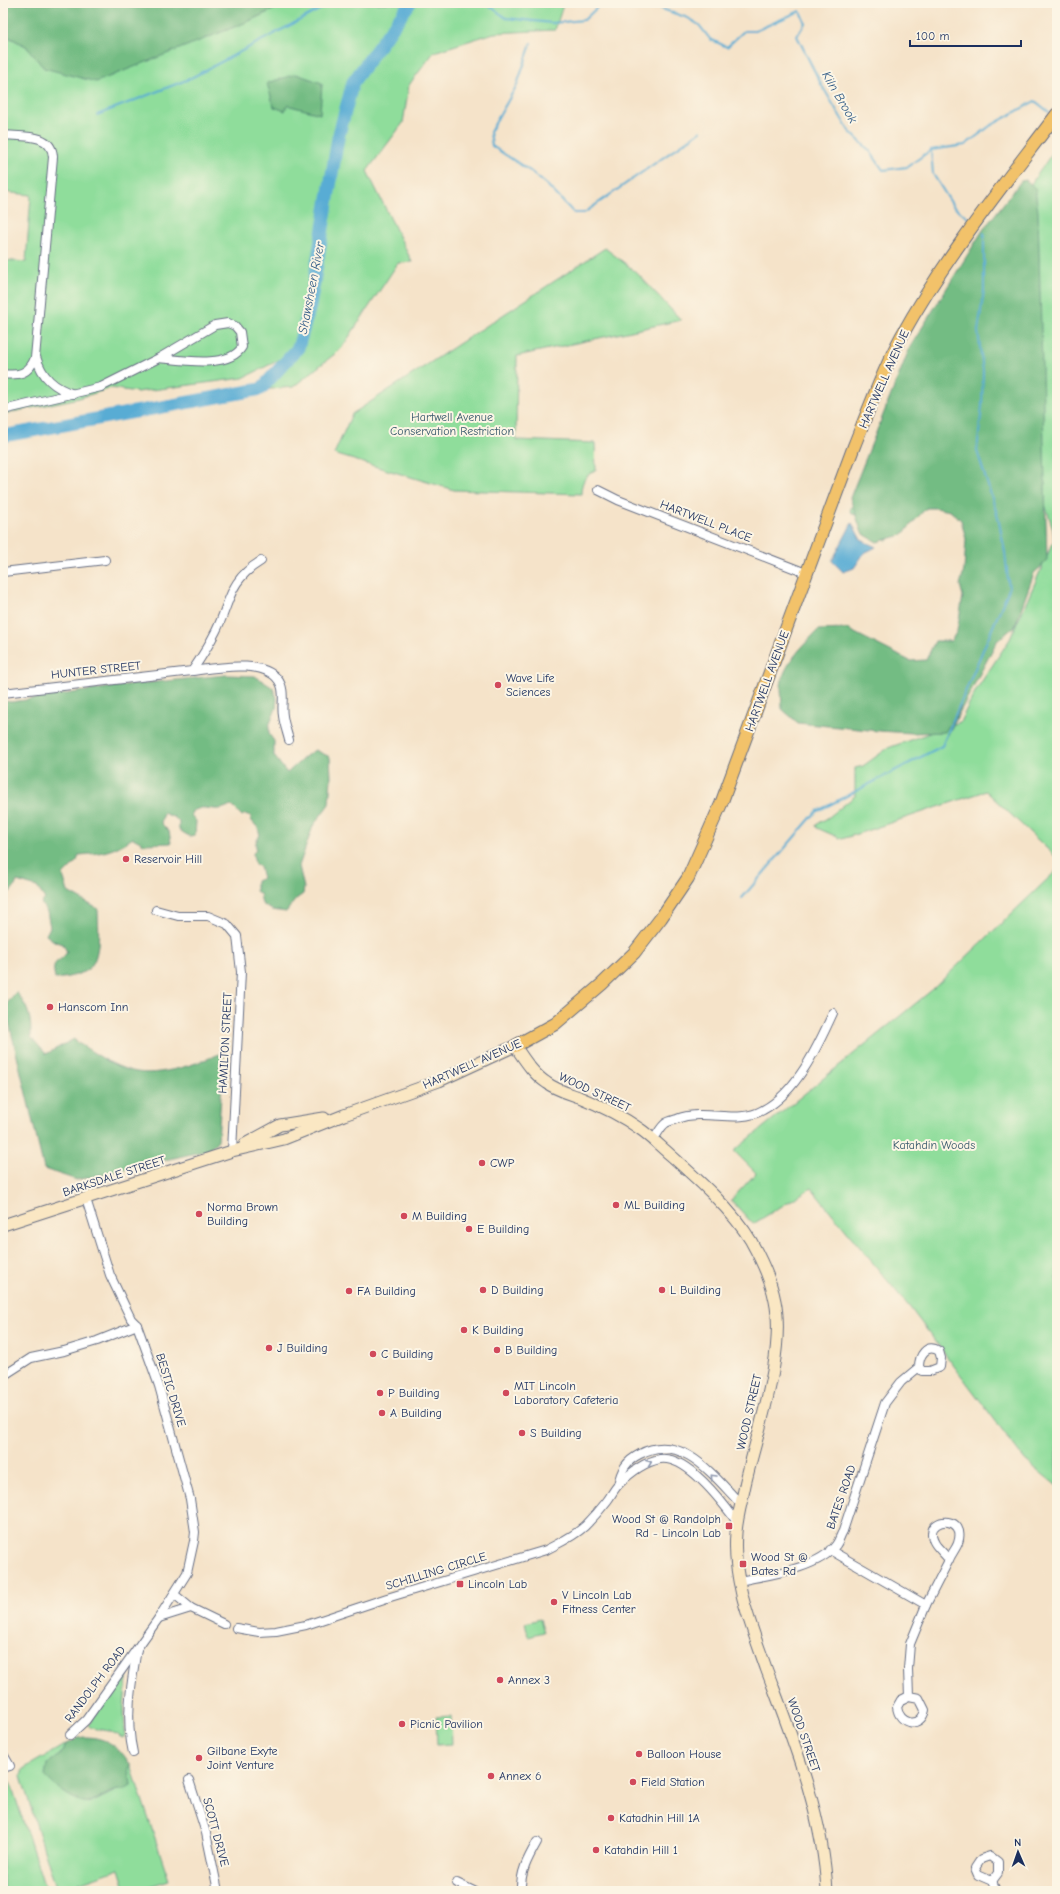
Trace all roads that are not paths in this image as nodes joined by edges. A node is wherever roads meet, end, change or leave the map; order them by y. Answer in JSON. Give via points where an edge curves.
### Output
{"nodes":[{"id":1,"x":1057,"y":114,"type":"edge"},
{"id":2,"x":3,"y":135,"type":"edge"},
{"id":3,"x":36,"y":357,"type":"junction"},
{"id":4,"x":160,"y":358,"type":"junction"},
{"id":5,"x":3,"y":374,"type":"edge"},
{"id":6,"x":77,"y":394,"type":"junction"},
{"id":7,"x":3,"y":410,"type":"edge"},
{"id":8,"x":598,"y":490,"type":"dead end"},
{"id":9,"x":105,"y":560,"type":"dead end"},
{"id":10,"x":261,"y":561,"type":"dead end"},
{"id":11,"x":3,"y":572,"type":"edge"},
{"id":12,"x":806,"y":573,"type":"junction"},
{"id":13,"x":192,"y":671,"type":"junction"},
{"id":14,"x":3,"y":693,"type":"edge"},
{"id":15,"x":289,"y":740,"type":"dead end"},
{"id":16,"x":156,"y":910,"type":"dead end"},
{"id":17,"x":833,"y":1012,"type":"dead end"},
{"id":18,"x":514,"y":1046,"type":"junction"},
{"id":19,"x":344,"y":1114,"type":"junction"},
{"id":20,"x":280,"y":1125,"type":"joint"},
{"id":21,"x":284,"y":1138,"type":"joint"},
{"id":22,"x":653,"y":1140,"type":"junction"},
{"id":23,"x":232,"y":1151,"type":"junction"},
{"id":24,"x":86,"y":1199,"type":"junction"},
{"id":25,"x":3,"y":1225,"type":"edge"},
{"id":26,"x":137,"y":1325,"type":"junction"},
{"id":27,"x":919,"y":1367,"type":"dead end"},
{"id":28,"x":3,"y":1376,"type":"edge"},
{"id":29,"x":618,"y":1485,"type":"junction"},
{"id":30,"x":741,"y":1504,"type":"junction"},
{"id":31,"x":737,"y":1522,"type":"junction"},
{"id":32,"x":830,"y":1550,"type":"junction"},
{"id":33,"x":949,"y":1560,"type":"junction"},
{"id":34,"x":739,"y":1581,"type":"junction"},
{"id":35,"x":174,"y":1594,"type":"junction"},
{"id":36,"x":926,"y":1605,"type":"junction"},
{"id":37,"x":191,"y":1608,"type":"junction"},
{"id":38,"x":158,"y":1619,"type":"junction"},
{"id":39,"x":224,"y":1624,"type":"dead end"},
{"id":40,"x":236,"y":1628,"type":"dead end"},
{"id":41,"x":138,"y":1647,"type":"junction"},
{"id":42,"x":909,"y":1696,"type":"dead end"},
{"id":43,"x":70,"y":1735,"type":"dead end"},
{"id":44,"x":133,"y":1753,"type":"dead end"},
{"id":45,"x":3,"y":1754,"type":"edge"},
{"id":46,"x":7,"y":1767,"type":"edge"},
{"id":47,"x":188,"y":1780,"type":"dead end"},
{"id":48,"x":537,"y":1842,"type":"dead end"},
{"id":49,"x":992,"y":1881,"type":"dead end"},
{"id":50,"x":457,"y":1883,"type":"dead end"},
{"id":51,"x":218,"y":1891,"type":"edge"},
{"id":52,"x":474,"y":1891,"type":"edge"},
{"id":53,"x":521,"y":1891,"type":"edge"},
{"id":54,"x":827,"y":1891,"type":"edge"},
{"id":55,"x":996,"y":1891,"type":"edge"}],
"edges":[{"from":1,"to":12,"type":"main road","name":"HARTWELL AVENUE","via":[[952,254],[901,338],[863,425]]},
{"from":2,"to":3,"type":"street","via":[[38,138],[48,143],[53,152]]},
{"from":3,"to":5,"type":"street","via":[[24,373]]},
{"from":3,"to":6,"type":"street","via":[[50,382],[65,391]]},
{"from":4,"to":4,"type":"street","via":[[204,361],[227,359],[242,347],[240,332],[235,326],[228,324],[215,325]]},
{"from":4,"to":6,"type":"street","via":[[102,387]]},
{"from":6,"to":7,"type":"street"},
{"from":8,"to":12,"type":"street","name":"HARTWELL PLACE"},
{"from":9,"to":11,"type":"street"},
{"from":10,"to":13,"type":"street","via":[[248,569],[230,593],[217,630]]},
{"from":12,"to":18,"type":"main road","name":"HARTWELL AVENUE","via":[[721,804],[688,878],[634,953],[602,984],[555,1024]]},
{"from":13,"to":14,"type":"street","name":"HUNTER STREET"},
{"from":13,"to":15,"type":"street","name":"HUNTER STREET","via":[[250,666],[271,674],[281,685],[282,715]]},
{"from":16,"to":23,"type":"street","name":"HAMILTON STREET","via":[[178,916],[208,916],[227,924],[237,936],[241,972]]},
{"from":17,"to":22,"type":"street","via":[[802,1072],[780,1097],[763,1110],[746,1116],[685,1116],[666,1123]]},
{"from":18,"to":19,"type":"street","name":"HARTWELL AVENUE","via":[[439,1081]]},
{"from":18,"to":22,"type":"street","name":"WOOD STREET","via":[[549,1085],[617,1115],[640,1128]]},
{"from":19,"to":20,"type":"street","name":"HARTWELL AVENUE"},
{"from":19,"to":21,"type":"street","name":"HARTWELL AVENUE"},
{"from":20,"to":23,"type":"street","name":"BARKSDALE STREET"},
{"from":21,"to":23,"type":"street","name":"BARKSDALE STREET"},
{"from":22,"to":30,"type":"street","name":"WOOD STREET","via":[[702,1185],[739,1224],[763,1264],[775,1301],[778,1323],[772,1372]]},
{"from":23,"to":24,"type":"street","name":"BARKSDALE STREET"},
{"from":24,"to":25,"type":"street","name":"BARKSDALE STREET"},
{"from":24,"to":26,"type":"street","name":"BESTIC DRIVE","via":[[110,1276],[131,1319]]},
{"from":26,"to":28,"type":"street","via":[[64,1351],[31,1358]]},
{"from":26,"to":35,"type":"street","name":"BESTIC DRIVE","via":[[159,1386],[190,1499],[195,1532],[187,1573]]},
{"from":27,"to":32,"type":"street","name":"BATES ROAD","via":[[901,1382],[885,1403],[842,1531],[836,1545]]},
{"from":30,"to":29,"type":"street","name":"SCHILLING CIRCLE","one_way":true,"via":[[701,1464],[686,1453],[672,1449],[645,1451],[633,1458],[624,1467]]},
{"from":29,"to":31,"type":"street","name":"SCHILLING CIRCLE","one_way":true,"via":[[648,1462],[662,1459],[674,1461],[700,1479],[720,1499]]},
{"from":29,"to":40,"type":"street","name":"SCHILLING CIRCLE","via":[[584,1527],[546,1550],[387,1598],[306,1626],[258,1632]]},
{"from":30,"to":31,"type":"street","name":"WOOD STREET"},
{"from":31,"to":34,"type":"street","name":"WOOD STREET"},
{"from":32,"to":34,"type":"street","name":"BATES ROAD","via":[[815,1562]]},
{"from":32,"to":36,"type":"street"},
{"from":33,"to":33,"type":"street","via":[[939,1549],[932,1534],[932,1529],[943,1522],[955,1524],[959,1531],[957,1545]]},
{"from":33,"to":36,"type":"street"},
{"from":34,"to":54,"type":"street","name":"WOOD STREET","via":[[751,1626],[806,1780],[826,1863]]},
{"from":35,"to":37,"type":"street"},
{"from":35,"to":38,"type":"street","name":"RANDOLPH ROAD"},
{"from":36,"to":42,"type":"street","via":[[910,1644]]},
{"from":37,"to":38,"type":"street"},
{"from":37,"to":39,"type":"street"},
{"from":38,"to":41,"type":"street","name":"RANDOLPH ROAD"},
{"from":41,"to":43,"type":"street","name":"RANDOLPH ROAD","via":[[86,1720]]},
{"from":41,"to":44,"type":"street","name":"RANDOLPH ROAD","via":[[128,1713]]},
{"from":45,"to":46,"type":"street"},
{"from":47,"to":51,"type":"street","name":"SCOTT DRIVE","via":[[206,1833]]},
{"from":48,"to":53,"type":"street","via":[[526,1861]]},
{"from":49,"to":55,"type":"street"},
{"from":50,"to":52,"type":"street"}]}
